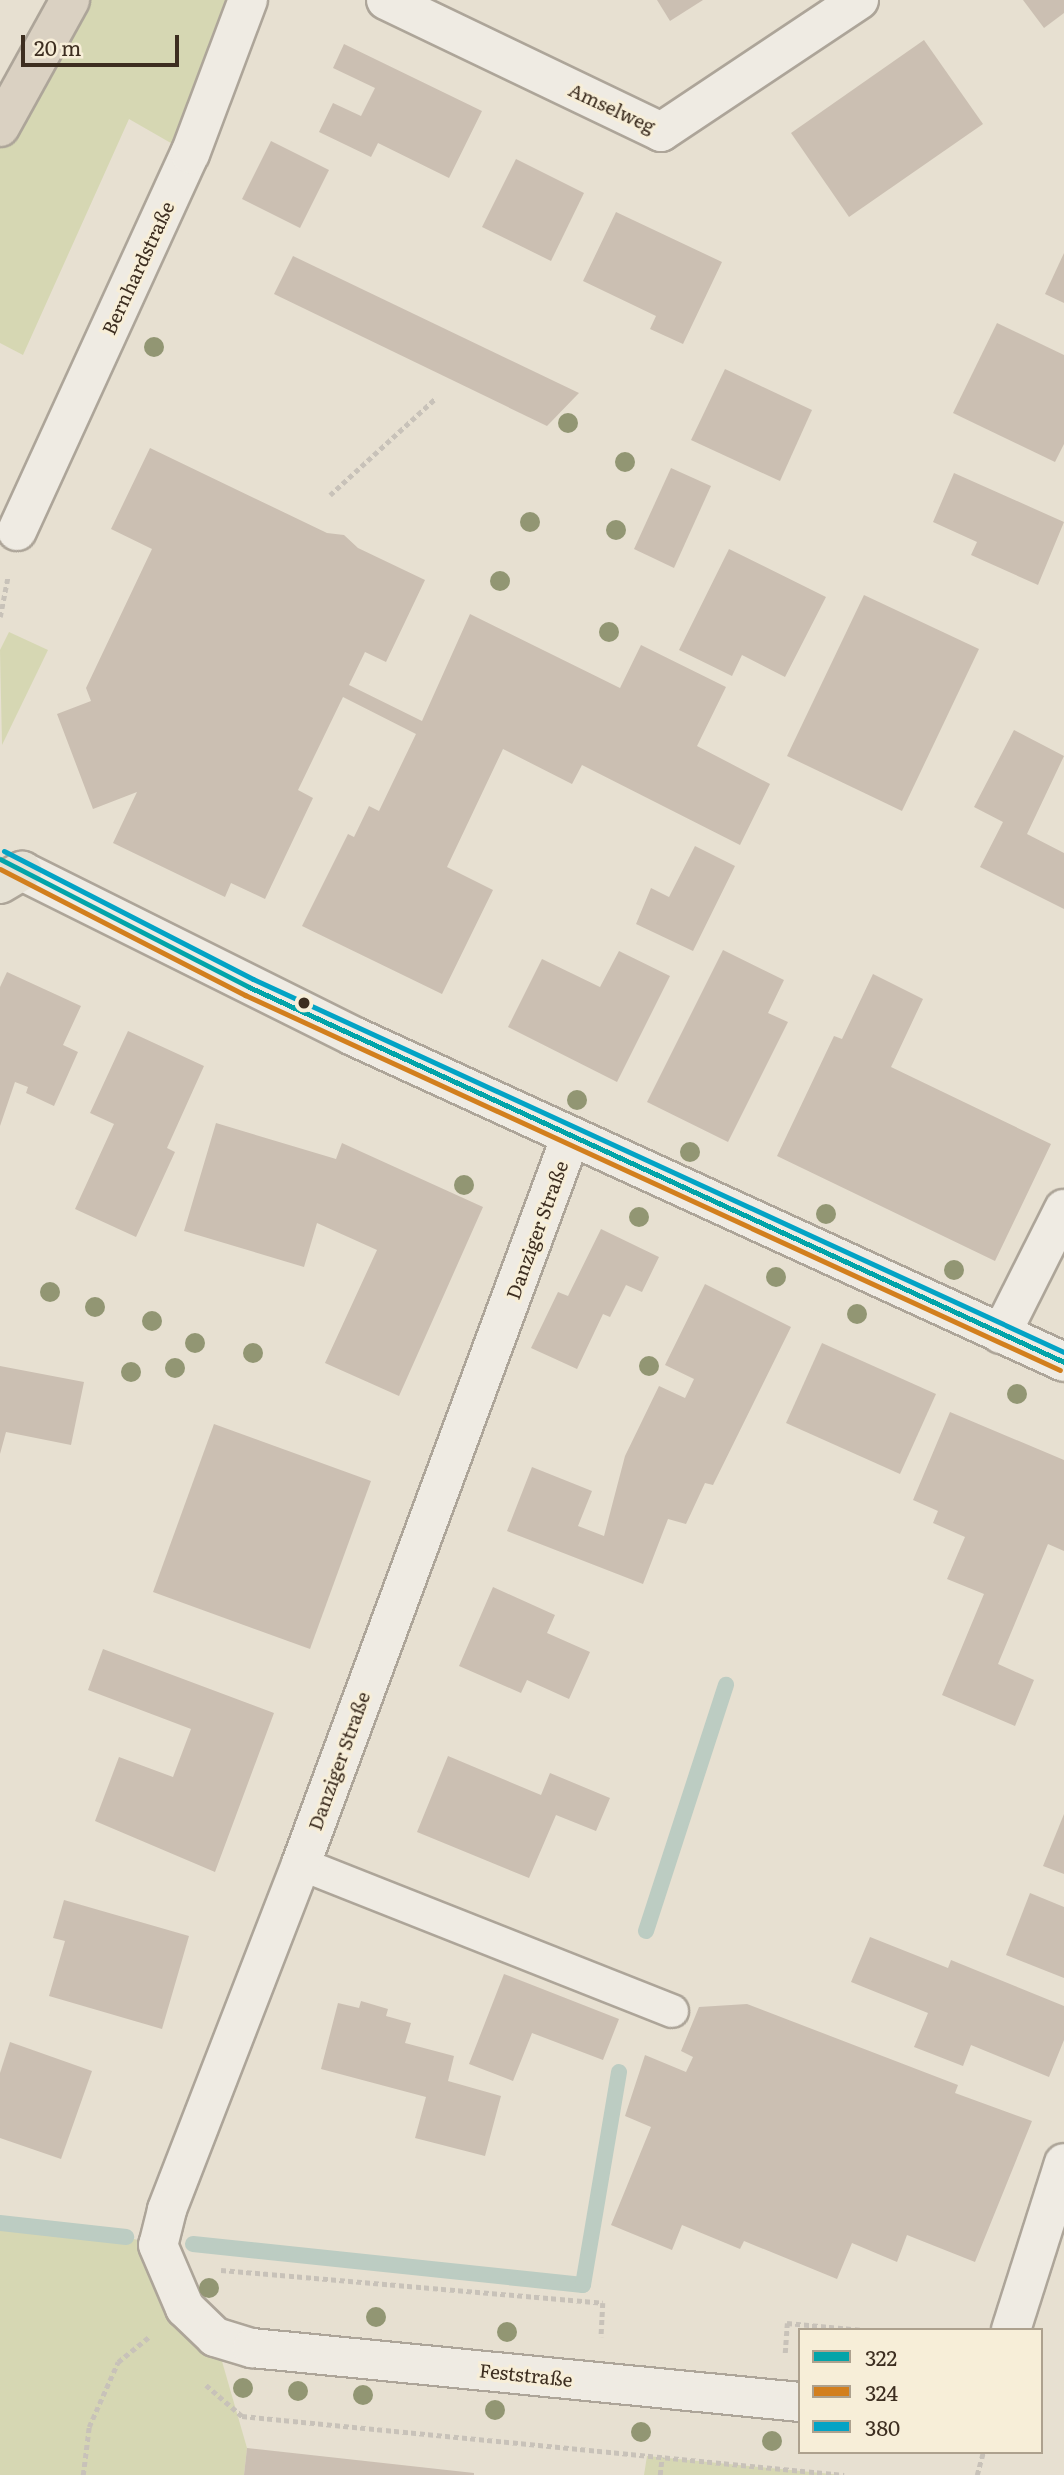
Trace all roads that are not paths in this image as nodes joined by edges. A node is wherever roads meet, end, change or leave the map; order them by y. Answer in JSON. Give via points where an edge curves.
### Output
{"nodes":[{"id":1,"x":70,"y":0,"type":"edge"},
{"id":2,"x":248,"y":0,"type":"edge"},
{"id":3,"x":386,"y":0,"type":"edge"},
{"id":4,"x":859,"y":0,"type":"edge"},
{"id":5,"x":0,"y":127,"type":"edge"},
{"id":6,"x":17,"y":531,"type":"dead end"},
{"id":7,"x":11,"y":878,"type":"edge"},
{"id":8,"x":572,"y":1136,"type":"junction"},
{"id":9,"x":1064,"y":1209,"type":"edge"},
{"id":10,"x":1002,"y":1334,"type":"junction"},
{"id":11,"x":1064,"y":1362,"type":"edge"},
{"id":12,"x":301,"y":1864,"type":"junction"},
{"id":13,"x":671,"y":2011,"type":"dead end"},
{"id":14,"x":1064,"y":2163,"type":"edge"},
{"id":15,"x":1012,"y":2328,"type":"edge"},
{"id":16,"x":252,"y":2348,"type":"joint"},
{"id":17,"x":798,"y":2402,"type":"edge"}],
"edges":[{"from":1,"to":5,"type":"highway"},
{"from":2,"to":6,"type":"street","name":"Bernhardstraße","via":[[190,154]]},
{"from":3,"to":4,"type":"street","name":"Amselweg","via":[[661,132]]},
{"from":7,"to":8,"type":"street"},
{"from":8,"to":10,"type":"street"},
{"from":8,"to":12,"type":"street","name":"Danziger Straße"},
{"from":9,"to":10,"type":"street"},
{"from":10,"to":11,"type":"street"},
{"from":12,"to":13,"type":"lane"},
{"from":12,"to":16,"type":"street","name":"Danziger Straße","via":[[167,2210],[158,2245],[185,2308],[215,2337]]},
{"from":14,"to":15,"type":"street"},
{"from":16,"to":17,"type":"street","name":"Feststraße"}]}
